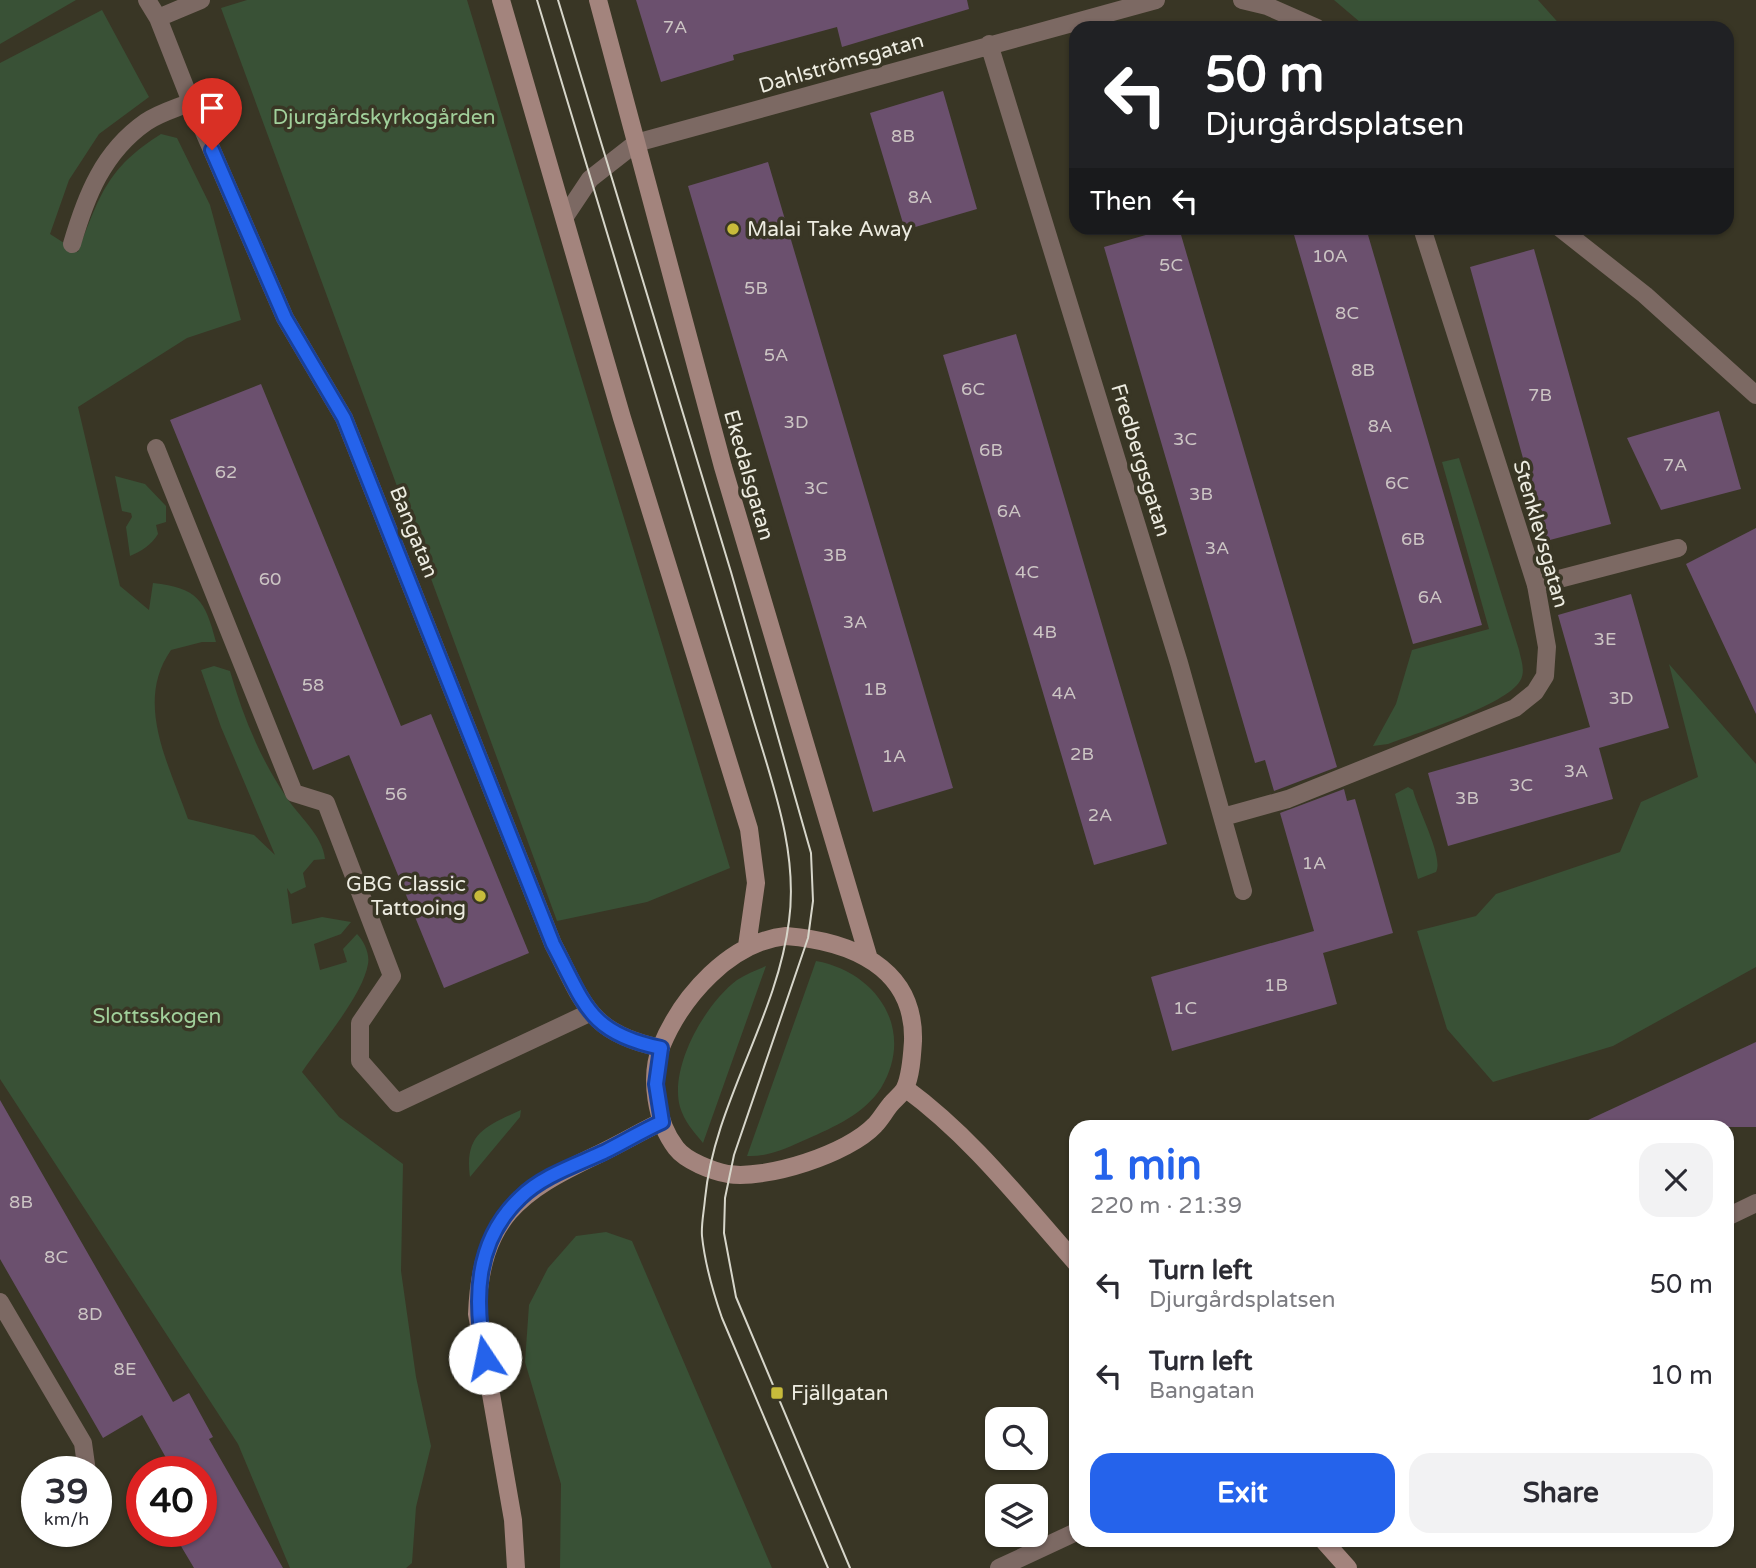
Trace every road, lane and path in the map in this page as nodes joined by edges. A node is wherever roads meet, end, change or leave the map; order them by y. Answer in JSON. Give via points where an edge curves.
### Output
{"nodes":[{"id":1,"x":147,"y":0,"type":"edge"},
{"id":2,"x":201,"y":0,"type":"edge"},
{"id":3,"x":501,"y":0,"type":"edge"},
{"id":4,"x":598,"y":0,"type":"edge"},
{"id":5,"x":1156,"y":0,"type":"edge"},
{"id":6,"x":1242,"y":0,"type":"edge"},
{"id":7,"x":159,"y":18,"type":"junction"},
{"id":8,"x":1076,"y":21,"type":"edge"},
{"id":9,"x":1301,"y":21,"type":"edge"},
{"id":10,"x":1069,"y":23,"type":"edge"},
{"id":11,"x":989,"y":44,"type":"junction"},
{"id":12,"x":191,"y":102,"type":"junction"},
{"id":13,"x":636,"y":143,"type":"junction"},
{"id":14,"x":566,"y":215,"type":"junction"},
{"id":15,"x":1424,"y":235,"type":"edge"},
{"id":16,"x":1569,"y":235,"type":"edge"},
{"id":17,"x":72,"y":244,"type":"dead end"},
{"id":18,"x":1756,"y":395,"type":"edge"},
{"id":19,"x":156,"y":448,"type":"dead end"},
{"id":20,"x":1678,"y":548,"type":"dead end"},
{"id":21,"x":1536,"y":585,"type":"junction"},
{"id":22,"x":1223,"y":817,"type":"junction"},
{"id":23,"x":1243,"y":891,"type":"dead end"},
{"id":24,"x":747,"y":946,"type":"junction"},
{"id":25,"x":869,"y":959,"type":"junction"},
{"id":26,"x":589,"y":1013,"type":"junction"},
{"id":27,"x":661,"y":1048,"type":"junction"},
{"id":28,"x":905,"y":1088,"type":"junction"},
{"id":29,"x":662,"y":1122,"type":"junction"},
{"id":30,"x":1756,"y":1203,"type":"edge"},
{"id":31,"x":1734,"y":1214,"type":"edge"},
{"id":32,"x":1069,"y":1255,"type":"edge"},
{"id":33,"x":0,"y":1302,"type":"edge"},
{"id":34,"x":85,"y":1456,"type":"edge"},
{"id":35,"x":1069,"y":1535,"type":"edge"},
{"id":36,"x":1329,"y":1547,"type":"edge"},
{"id":37,"x":516,"y":1568,"type":"edge"},
{"id":38,"x":999,"y":1568,"type":"edge"},
{"id":39,"x":1348,"y":1568,"type":"edge"}],
"edges":[{"from":1,"to":7,"type":"street","name":"Bangatan"},
{"from":2,"to":7,"type":"street"},
{"from":3,"to":14,"type":"street"},
{"from":4,"to":13,"type":"street","name":"Ekedalsgatan"},
{"from":5,"to":8,"type":"street","name":"Dahlströmsgatan"},
{"from":6,"to":9,"type":"street"},
{"from":7,"to":12,"type":"street","name":"Bangatan"},
{"from":10,"to":11,"type":"street","name":"Dahlströmsgatan"},
{"from":11,"to":13,"type":"street","name":"Dahlströmsgatan"},
{"from":11,"to":22,"type":"street","name":"Fredbergsgatan"},
{"from":12,"to":17,"type":"street","via":[[147,121],[108,157],[86,194]]},
{"from":12,"to":26,"type":"street","name":"Bangatan","via":[[285,318],[344,418],[553,944]]},
{"from":13,"to":14,"type":"street","name":"Dahlströmsgatan","via":[[590,179]]},
{"from":13,"to":25,"type":"street","name":"Ekedalsgatan","via":[[723,467]]},
{"from":14,"to":24,"type":"street","via":[[622,418],[749,829],[756,883]]},
{"from":15,"to":21,"type":"street","name":"Stenklevsgatan"},
{"from":16,"to":18,"type":"street","via":[[1645,295]]},
{"from":19,"to":26,"type":"street","via":[[294,793],[326,803],[392,976],[360,1023],[360,1061],[397,1103]]},
{"from":20,"to":21,"type":"street"},
{"from":21,"to":22,"type":"street","name":"Stenklevsgatan","via":[[1547,647],[1545,676],[1535,692],[1515,708],[1288,799]]},
{"from":22,"to":23,"type":"street","name":"Fredbergsgatan"},
{"from":24,"to":25,"type":"street","via":[[770,938],[808,937],[849,948]]},
{"from":24,"to":27,"type":"street","via":[[695,990]]},
{"from":25,"to":28,"type":"street","via":[[905,995],[910,1009],[913,1045]]},
{"from":26,"to":27,"type":"street","name":"Bangatan","via":[[621,1037]]},
{"from":27,"to":29,"type":"street","via":[[656,1084]]},
{"from":28,"to":29,"type":"street","via":[[859,1137],[822,1157],[780,1171],[729,1174],[708,1168],[677,1150]]},
{"from":28,"to":32,"type":"street","via":[[979,1150]]},
{"from":29,"to":37,"type":"street","via":[[550,1177],[520,1197],[489,1245],[478,1282],[477,1314],[513,1520]]},
{"from":30,"to":31,"type":"street"},
{"from":33,"to":34,"type":"street","via":[[83,1443]]},
{"from":35,"to":38,"type":"street"},
{"from":36,"to":39,"type":"street"}]}
